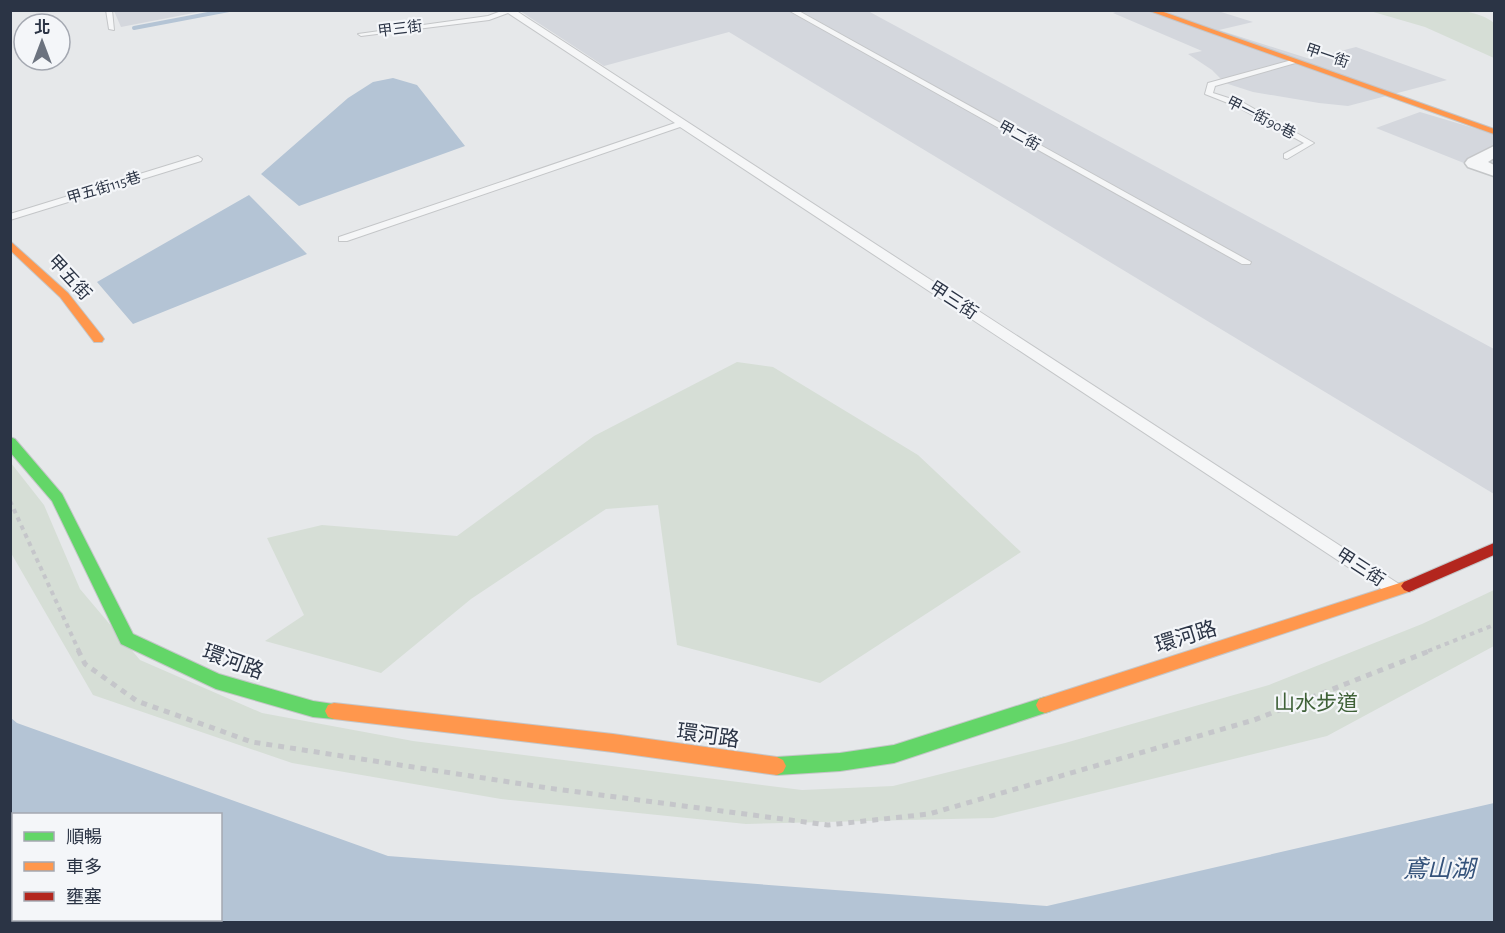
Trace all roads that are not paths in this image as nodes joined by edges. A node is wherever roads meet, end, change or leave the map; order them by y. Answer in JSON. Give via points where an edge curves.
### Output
{"nodes":[{"id":1,"x":109,"y":10,"type":"edge"},
{"id":2,"x":791,"y":10,"type":"edge"},
{"id":3,"x":1150,"y":10,"type":"edge"},
{"id":4,"x":511,"y":11,"type":"edge"},
{"id":5,"x":112,"y":29,"type":"dead end"},
{"id":6,"x":361,"y":34,"type":"dead end"},
{"id":7,"x":1295,"y":62,"type":"junction"},
{"id":8,"x":683,"y":123,"type":"junction"},
{"id":9,"x":1494,"y":132,"type":"edge"},
{"id":10,"x":1494,"y":151,"type":"edge"},
{"id":11,"x":1287,"y":156,"type":"dead end"},
{"id":12,"x":198,"y":159,"type":"dead end"},
{"id":13,"x":1494,"y":171,"type":"edge"},
{"id":14,"x":10,"y":217,"type":"edge"},
{"id":15,"x":343,"y":239,"type":"dead end"},
{"id":16,"x":10,"y":244,"type":"edge"},
{"id":17,"x":1246,"y":262,"type":"dead end"},
{"id":18,"x":98,"y":339,"type":"dead end"},
{"id":19,"x":10,"y":442,"type":"edge"},
{"id":20,"x":1494,"y":549,"type":"edge"},
{"id":21,"x":1397,"y":591,"type":"junction"}],
"edges":[{"from":1,"to":5,"type":"lane"},
{"from":2,"to":17,"type":"lane","name":"甲二街"},
{"from":3,"to":7,"type":"street","name":"甲一街"},
{"from":4,"to":6,"type":"lane","name":"甲三街","via":[[489,18]]},
{"from":4,"to":8,"type":"lane","name":"甲三街"},
{"from":7,"to":9,"type":"street","name":"甲一街"},
{"from":7,"to":11,"type":"lane","name":"甲一街90巷","via":[[1211,85],[1209,94],[1241,105],[1310,143]]},
{"from":8,"to":15,"type":"lane"},
{"from":8,"to":21,"type":"lane","name":"甲三街"},
{"from":10,"to":13,"type":"street","via":[[1474,163]]},
{"from":12,"to":14,"type":"lane","name":"甲五街115巷"},
{"from":16,"to":18,"type":"street","name":"甲五街","via":[[64,296]]},
{"from":19,"to":21,"type":"street","name":"環河路","via":[[57,498],[127,639],[216,681],[314,710],[782,767],[894,754]]},
{"from":20,"to":21,"type":"street","name":"環河路"}]}
